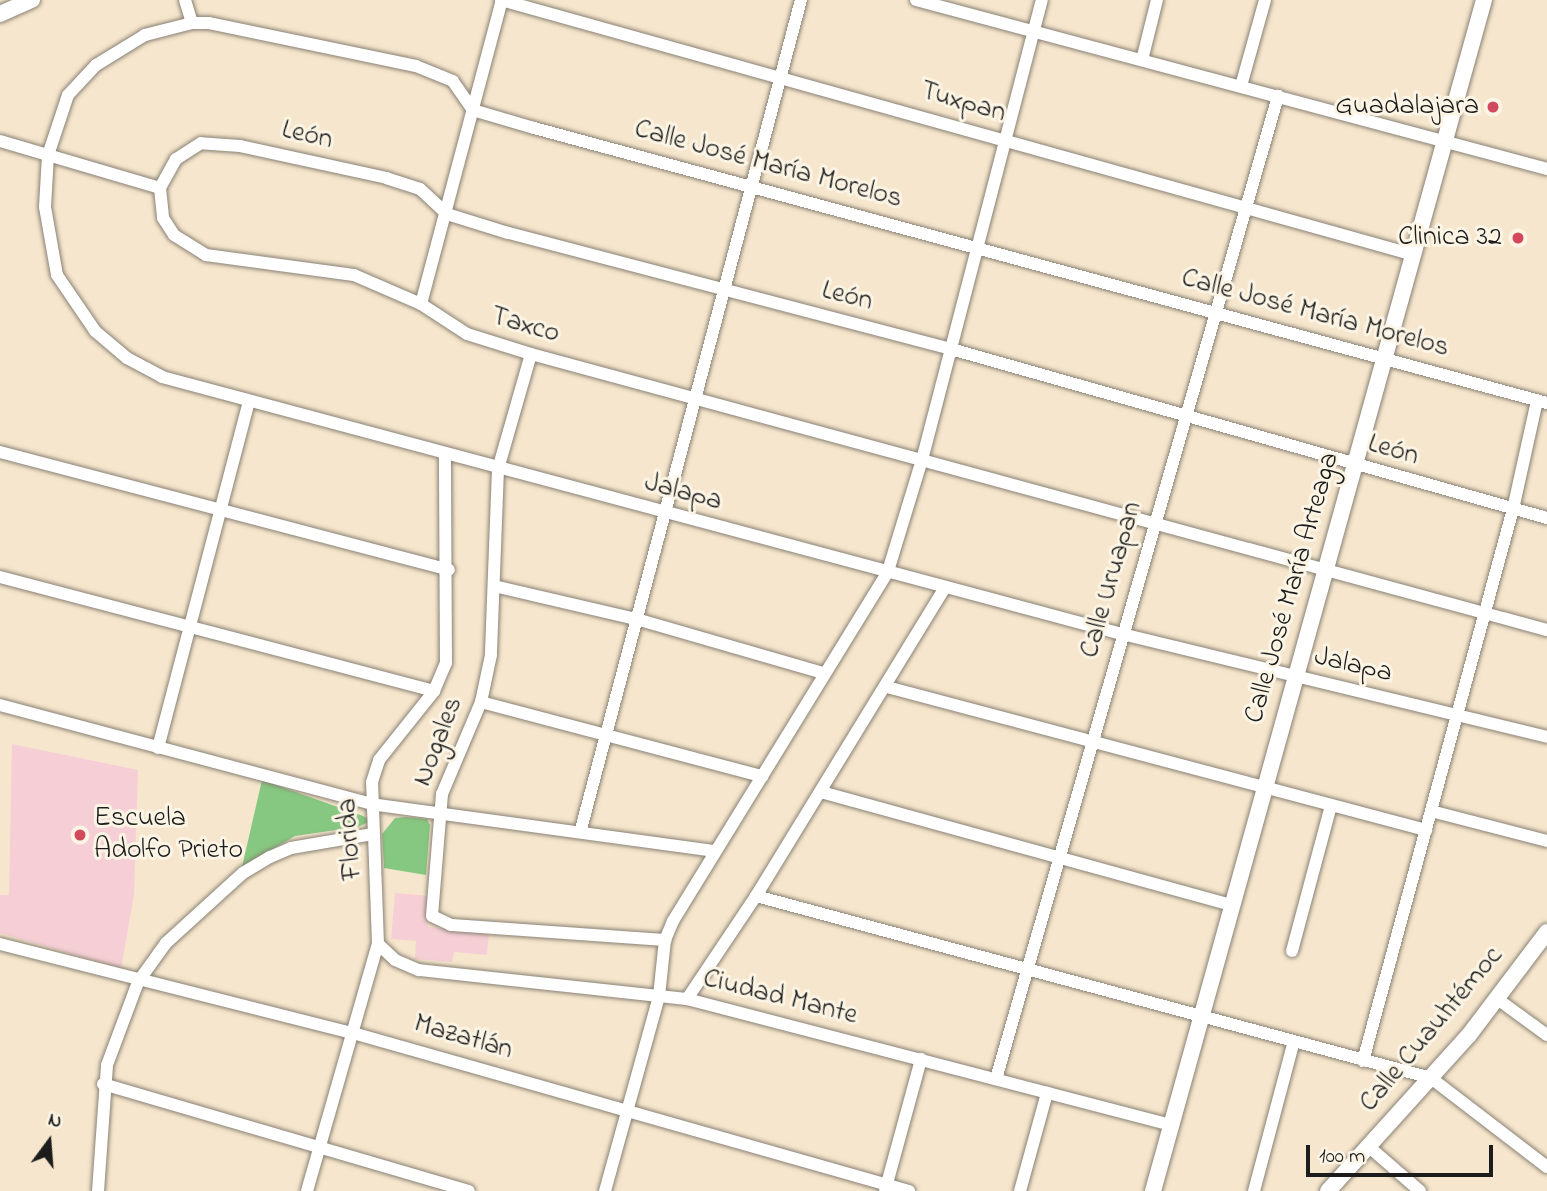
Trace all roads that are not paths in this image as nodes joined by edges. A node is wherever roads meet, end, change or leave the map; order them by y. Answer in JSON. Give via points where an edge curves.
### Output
{"nodes":[{"id":1,"x":32,"y":0,"type":"edge"},
{"id":2,"x":185,"y":0,"type":"edge"},
{"id":3,"x":502,"y":0,"type":"edge"},
{"id":4,"x":801,"y":0,"type":"edge"},
{"id":5,"x":916,"y":0,"type":"edge"},
{"id":6,"x":1042,"y":0,"type":"edge"},
{"id":7,"x":1157,"y":0,"type":"edge"},
{"id":8,"x":1265,"y":0,"type":"edge"},
{"id":9,"x":1483,"y":0,"type":"edge"},
{"id":10,"x":0,"y":14,"type":"edge"},
{"id":11,"x":192,"y":23,"type":"junction"},
{"id":12,"x":1034,"y":31,"type":"junction"},
{"id":13,"x":1142,"y":60,"type":"junction"},
{"id":14,"x":780,"y":77,"type":"junction"},
{"id":15,"x":1241,"y":86,"type":"junction"},
{"id":16,"x":1278,"y":96,"type":"junction"},
{"id":17,"x":473,"y":110,"type":"junction"},
{"id":18,"x":1006,"y":140,"type":"junction"},
{"id":19,"x":0,"y":141,"type":"edge"},
{"id":20,"x":1446,"y":142,"type":"junction"},
{"id":21,"x":48,"y":155,"type":"junction"},
{"id":22,"x":1547,"y":169,"type":"edge"},
{"id":23,"x":754,"y":184,"type":"junction"},
{"id":24,"x":160,"y":188,"type":"junction"},
{"id":25,"x":1249,"y":205,"type":"junction"},
{"id":26,"x":447,"y":214,"type":"junction"},
{"id":27,"x":978,"y":247,"type":"junction"},
{"id":28,"x":1411,"y":254,"type":"junction"},
{"id":29,"x":727,"y":292,"type":"junction"},
{"id":30,"x":421,"y":304,"type":"junction"},
{"id":31,"x":1214,"y":312,"type":"junction"},
{"id":32,"x":951,"y":349,"type":"junction"},
{"id":33,"x":531,"y":354,"type":"junction"},
{"id":34,"x":1385,"y":360,"type":"junction"},
{"id":35,"x":695,"y":398,"type":"junction"},
{"id":36,"x":249,"y":401,"type":"junction"},
{"id":37,"x":1542,"y":402,"type":"edge"},
{"id":38,"x":1185,"y":416,"type":"junction"},
{"id":39,"x":0,"y":452,"type":"edge"},
{"id":40,"x":445,"y":454,"type":"junction"},
{"id":41,"x":922,"y":460,"type":"junction"},
{"id":42,"x":1355,"y":466,"type":"junction"},
{"id":43,"x":498,"y":469,"type":"junction"},
{"id":44,"x":220,"y":509,"type":"junction"},
{"id":45,"x":1513,"y":509,"type":"junction"},
{"id":46,"x":664,"y":513,"type":"junction"},
{"id":47,"x":1547,"y":518,"type":"edge"},
{"id":48,"x":1154,"y":524,"type":"junction"},
{"id":49,"x":449,"y":570,"type":"junction"},
{"id":50,"x":888,"y":572,"type":"junction"},
{"id":51,"x":1325,"y":572,"type":"junction"},
{"id":52,"x":0,"y":578,"type":"edge"},
{"id":53,"x":494,"y":586,"type":"junction"},
{"id":54,"x":945,"y":587,"type":"junction"},
{"id":55,"x":1485,"y":614,"type":"junction"},
{"id":56,"x":636,"y":619,"type":"junction"},
{"id":57,"x":190,"y":627,"type":"junction"},
{"id":58,"x":1547,"y":630,"type":"edge"},
{"id":59,"x":1122,"y":634,"type":"junction"},
{"id":60,"x":823,"y":673,"type":"junction"},
{"id":61,"x":1294,"y":678,"type":"junction"},
{"id":62,"x":887,"y":687,"type":"junction"},
{"id":63,"x":434,"y":691,"type":"junction"},
{"id":64,"x":481,"y":702,"type":"junction"},
{"id":65,"x":0,"y":705,"type":"edge"},
{"id":66,"x":1457,"y":716,"type":"junction"},
{"id":67,"x":606,"y":735,"type":"junction"},
{"id":68,"x":1547,"y":737,"type":"edge"},
{"id":69,"x":1091,"y":741,"type":"junction"},
{"id":70,"x":158,"y":748,"type":"junction"},
{"id":71,"x":762,"y":776,"type":"junction"},
{"id":72,"x":1265,"y":788,"type":"junction"},
{"id":73,"x":821,"y":792,"type":"junction"},
{"id":74,"x":371,"y":804,"type":"junction"},
{"id":75,"x":1331,"y":805,"type":"junction"},
{"id":76,"x":440,"y":811,"type":"junction"},
{"id":77,"x":1431,"y":811,"type":"junction"},
{"id":78,"x":581,"y":829,"type":"junction"},
{"id":79,"x":1426,"y":830,"type":"junction"},
{"id":80,"x":373,"y":834,"type":"junction"},
{"id":81,"x":1547,"y":841,"type":"edge"},
{"id":82,"x":715,"y":850,"type":"junction"},
{"id":83,"x":1059,"y":857,"type":"junction"},
{"id":84,"x":756,"y":896,"type":"junction"},
{"id":85,"x":1232,"y":905,"type":"junction"},
{"id":86,"x":1547,"y":932,"type":"edge"},
{"id":87,"x":665,"y":940,"type":"junction"},
{"id":88,"x":0,"y":944,"type":"edge"},
{"id":89,"x":377,"y":944,"type":"junction"},
{"id":90,"x":1292,"y":951,"type":"dead end"},
{"id":91,"x":1027,"y":968,"type":"junction"},
{"id":92,"x":138,"y":982,"type":"junction"},
{"id":93,"x":659,"y":996,"type":"junction"},
{"id":94,"x":1496,"y":998,"type":"junction"},
{"id":95,"x":687,"y":999,"type":"junction"},
{"id":96,"x":1201,"y":1016,"type":"junction"},
{"id":97,"x":353,"y":1033,"type":"junction"},
{"id":98,"x":1547,"y":1035,"type":"edge"},
{"id":99,"x":1294,"y":1041,"type":"junction"},
{"id":100,"x":921,"y":1059,"type":"junction"},
{"id":101,"x":1363,"y":1060,"type":"junction"},
{"id":102,"x":1431,"y":1078,"type":"junction"},
{"id":103,"x":996,"y":1079,"type":"junction"},
{"id":104,"x":103,"y":1084,"type":"junction"},
{"id":105,"x":1047,"y":1093,"type":"junction"},
{"id":106,"x":628,"y":1110,"type":"junction"},
{"id":107,"x":1171,"y":1125,"type":"junction"},
{"id":108,"x":320,"y":1146,"type":"junction"},
{"id":109,"x":1368,"y":1146,"type":"junction"},
{"id":110,"x":1547,"y":1167,"type":"edge"},
{"id":111,"x":886,"y":1188,"type":"edge"},
{"id":112,"x":98,"y":1191,"type":"edge"},
{"id":113,"x":307,"y":1191,"type":"edge"},
{"id":114,"x":468,"y":1191,"type":"edge"},
{"id":115,"x":605,"y":1191,"type":"edge"},
{"id":116,"x":909,"y":1191,"type":"edge"},
{"id":117,"x":1020,"y":1191,"type":"edge"},
{"id":118,"x":1153,"y":1191,"type":"edge"},
{"id":119,"x":1254,"y":1191,"type":"edge"},
{"id":120,"x":1328,"y":1191,"type":"edge"},
{"id":121,"x":1420,"y":1191,"type":"edge"}],
"edges":[{"from":1,"to":10,"type":"street"},
{"from":2,"to":11,"type":"street"},
{"from":3,"to":14,"type":"street","name":"Tuxpan"},
{"from":3,"to":17,"type":"street"},
{"from":4,"to":14,"type":"street"},
{"from":5,"to":12,"type":"street"},
{"from":6,"to":12,"type":"street"},
{"from":7,"to":13,"type":"street"},
{"from":8,"to":15,"type":"street"},
{"from":9,"to":20,"type":"street","name":"Calle José María Arteaga"},
{"from":11,"to":17,"type":"street","via":[[416,66],[453,81]]},
{"from":11,"to":21,"type":"street","via":[[145,35],[118,48],[79,80],[58,116]]},
{"from":12,"to":13,"type":"street"},
{"from":12,"to":18,"type":"street"},
{"from":13,"to":15,"type":"street"},
{"from":14,"to":18,"type":"street","name":"Tuxpan"},
{"from":14,"to":23,"type":"street"},
{"from":15,"to":16,"type":"street"},
{"from":16,"to":20,"type":"street"},
{"from":16,"to":25,"type":"street","name":"Calle Uruapan"},
{"from":17,"to":23,"type":"street","name":"Calle José María Morelos"},
{"from":17,"to":26,"type":"street"},
{"from":18,"to":25,"type":"street","name":"Tuxpan"},
{"from":18,"to":27,"type":"street"},
{"from":19,"to":21,"type":"street"},
{"from":20,"to":22,"type":"street"},
{"from":20,"to":28,"type":"street","name":"Calle José María Arteaga"},
{"from":21,"to":24,"type":"street"},
{"from":21,"to":36,"type":"street","name":"Jalapa","via":[[45,207],[50,256],[65,291],[90,325],[113,347],[152,372]]},
{"from":23,"to":27,"type":"street","name":"Calle José María Morelos"},
{"from":23,"to":29,"type":"street"},
{"from":24,"to":26,"type":"street","name":"León","via":[[166,172],[185,150],[220,143],[404,183],[420,189]]},
{"from":24,"to":30,"type":"street","name":"Taxco","via":[[163,218],[187,246],[227,259],[354,275]]},
{"from":25,"to":28,"type":"street","name":"Tuxpan"},
{"from":25,"to":31,"type":"street","name":"Calle Uruapan"},
{"from":26,"to":29,"type":"street","name":"León"},
{"from":26,"to":30,"type":"street"},
{"from":27,"to":31,"type":"street","name":"Calle José María Morelos"},
{"from":27,"to":32,"type":"street"},
{"from":28,"to":34,"type":"street","name":"Calle José María Arteaga"},
{"from":29,"to":32,"type":"street","name":"León"},
{"from":29,"to":35,"type":"street"},
{"from":30,"to":33,"type":"street","name":"Taxco","via":[[467,334]]},
{"from":31,"to":34,"type":"street","name":"Calle José María Morelos"},
{"from":31,"to":38,"type":"street","name":"Calle Uruapan"},
{"from":32,"to":38,"type":"street","name":"León"},
{"from":32,"to":41,"type":"street"},
{"from":33,"to":35,"type":"street","name":"Taxco"},
{"from":33,"to":43,"type":"street","name":"Nogales"},
{"from":34,"to":37,"type":"street","name":"Calle José María Morelos"},
{"from":34,"to":42,"type":"street","name":"Calle José María Arteaga"},
{"from":35,"to":41,"type":"street","name":"Taxco"},
{"from":35,"to":46,"type":"street"},
{"from":36,"to":40,"type":"street","name":"Jalapa"},
{"from":36,"to":44,"type":"street"},
{"from":37,"to":45,"type":"street"},
{"from":38,"to":42,"type":"street","name":"León"},
{"from":38,"to":48,"type":"street","name":"Calle Uruapan"},
{"from":39,"to":44,"type":"street"},
{"from":40,"to":43,"type":"street","name":"Jalapa"},
{"from":40,"to":49,"type":"street","name":"Florida"},
{"from":41,"to":48,"type":"street","name":"Taxco"},
{"from":41,"to":50,"type":"street"},
{"from":42,"to":45,"type":"street","name":"León"},
{"from":42,"to":51,"type":"street","name":"Calle José María Arteaga"},
{"from":43,"to":46,"type":"street","name":"Jalapa"},
{"from":43,"to":53,"type":"street","name":"Nogales"},
{"from":44,"to":49,"type":"street"},
{"from":44,"to":57,"type":"street"},
{"from":45,"to":47,"type":"street","name":"León"},
{"from":45,"to":55,"type":"street"},
{"from":46,"to":50,"type":"street","name":"Jalapa"},
{"from":46,"to":56,"type":"street"},
{"from":48,"to":51,"type":"street","name":"Taxco"},
{"from":48,"to":59,"type":"street","name":"Calle Uruapan"},
{"from":49,"to":63,"type":"street","name":"Florida","via":[[448,648]]},
{"from":50,"to":54,"type":"street","name":"Jalapa"},
{"from":50,"to":60,"type":"street"},
{"from":51,"to":55,"type":"street","name":"Taxco"},
{"from":51,"to":61,"type":"street","name":"Calle José María Arteaga"},
{"from":52,"to":57,"type":"street"},
{"from":53,"to":56,"type":"street"},
{"from":53,"to":64,"type":"street","name":"Nogales","via":[[491,655]]},
{"from":54,"to":59,"type":"street","name":"Jalapa"},
{"from":54,"to":62,"type":"street"},
{"from":55,"to":58,"type":"street","name":"Taxco"},
{"from":55,"to":66,"type":"street"},
{"from":56,"to":60,"type":"street"},
{"from":56,"to":67,"type":"street"},
{"from":57,"to":63,"type":"street"},
{"from":57,"to":70,"type":"street"},
{"from":59,"to":61,"type":"street","name":"Jalapa"},
{"from":59,"to":69,"type":"street","name":"Calle Uruapan"},
{"from":60,"to":71,"type":"street"},
{"from":61,"to":66,"type":"street","name":"Jalapa"},
{"from":61,"to":72,"type":"street","name":"Calle José María Arteaga"},
{"from":62,"to":69,"type":"street"},
{"from":62,"to":73,"type":"street"},
{"from":63,"to":74,"type":"street","name":"Florida","via":[[379,761]]},
{"from":64,"to":67,"type":"street"},
{"from":64,"to":76,"type":"street","name":"Nogales","via":[[448,775]]},
{"from":65,"to":70,"type":"street"},
{"from":66,"to":68,"type":"street","name":"Jalapa"},
{"from":66,"to":77,"type":"street"},
{"from":67,"to":71,"type":"street"},
{"from":67,"to":78,"type":"street"},
{"from":69,"to":72,"type":"street"},
{"from":69,"to":83,"type":"street","name":"Calle Uruapan"},
{"from":70,"to":74,"type":"street"},
{"from":71,"to":82,"type":"street"},
{"from":72,"to":75,"type":"street"},
{"from":72,"to":85,"type":"street","name":"Calle José María Arteaga"},
{"from":73,"to":83,"type":"street"},
{"from":73,"to":84,"type":"street"},
{"from":74,"to":76,"type":"street"},
{"from":74,"to":80,"type":"street","name":"Florida"},
{"from":75,"to":79,"type":"street"},
{"from":75,"to":90,"type":"street"},
{"from":76,"to":78,"type":"street"},
{"from":76,"to":87,"type":"street","name":"Nogales","via":[[432,885],[435,920]]},
{"from":77,"to":79,"type":"street"},
{"from":77,"to":81,"type":"street"},
{"from":78,"to":82,"type":"street"},
{"from":79,"to":101,"type":"street"},
{"from":80,"to":89,"type":"street","name":"Florida","via":[[379,894]]},
{"from":80,"to":92,"type":"street","via":[[291,848],[243,873],[166,943]]},
{"from":82,"to":87,"type":"street"},
{"from":83,"to":85,"type":"street"},
{"from":83,"to":91,"type":"street","name":"Calle Uruapan"},
{"from":84,"to":91,"type":"street"},
{"from":84,"to":95,"type":"street"},
{"from":85,"to":96,"type":"street","name":"Calle José María Arteaga"},
{"from":86,"to":94,"type":"street","name":"Calle Cuauhtémoc"},
{"from":87,"to":93,"type":"street"},
{"from":88,"to":92,"type":"street","name":"Mazatlán"},
{"from":89,"to":93,"type":"street","name":"Ciudad Mante","via":[[395,960],[419,970]]},
{"from":89,"to":97,"type":"street","name":"Florida"},
{"from":91,"to":96,"type":"street"},
{"from":91,"to":103,"type":"street","name":"Calle Uruapan"},
{"from":92,"to":97,"type":"street","name":"Mazatlán"},
{"from":92,"to":104,"type":"street"},
{"from":93,"to":95,"type":"street","name":"Ciudad Mante"},
{"from":93,"to":106,"type":"street"},
{"from":94,"to":98,"type":"street"},
{"from":94,"to":102,"type":"street","name":"Calle Cuauhtémoc"},
{"from":95,"to":100,"type":"street","name":"Ciudad Mante"},
{"from":96,"to":99,"type":"street"},
{"from":96,"to":107,"type":"street","name":"Calle José María Arteaga"},
{"from":97,"to":106,"type":"street","name":"Mazatlán"},
{"from":97,"to":108,"type":"street","name":"Florida"},
{"from":99,"to":101,"type":"street"},
{"from":99,"to":119,"type":"street"},
{"from":100,"to":103,"type":"street","name":"Ciudad Mante"},
{"from":100,"to":111,"type":"street"},
{"from":101,"to":102,"type":"street"},
{"from":102,"to":109,"type":"street","name":"Calle Cuauhtémoc"},
{"from":102,"to":110,"type":"street"},
{"from":103,"to":105,"type":"street","name":"Ciudad Mante"},
{"from":104,"to":108,"type":"street"},
{"from":104,"to":112,"type":"street"},
{"from":105,"to":107,"type":"street","name":"Ciudad Mante"},
{"from":105,"to":117,"type":"street"},
{"from":106,"to":111,"type":"street","name":"Mazatlán"},
{"from":106,"to":115,"type":"street"},
{"from":107,"to":118,"type":"street","name":"Calle José María Arteaga"},
{"from":108,"to":113,"type":"street","name":"Florida"},
{"from":108,"to":114,"type":"street"},
{"from":109,"to":120,"type":"street","name":"Calle Cuauhtémoc"},
{"from":109,"to":121,"type":"street"},
{"from":111,"to":116,"type":"street","name":"Mazatlán"}]}
